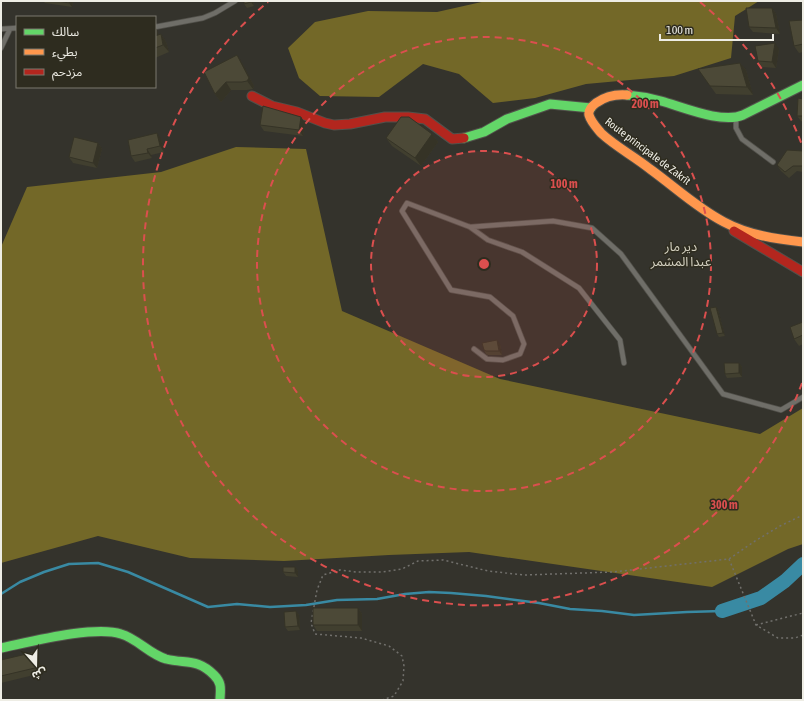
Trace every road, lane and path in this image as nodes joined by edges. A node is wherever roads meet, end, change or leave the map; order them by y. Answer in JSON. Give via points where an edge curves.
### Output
{"nodes":[{"id":1,"x":235,"y":1,"type":"edge"},
{"id":2,"x":156,"y":27,"type":"edge"},
{"id":3,"x":16,"y":28,"type":"edge"},
{"id":4,"x":1,"y":29,"type":"edge"},
{"id":5,"x":10,"y":29,"type":"junction"},
{"id":6,"x":1,"y":48,"type":"edge"},
{"id":7,"x":803,"y":85,"type":"edge"},
{"id":8,"x":252,"y":96,"type":"dead end"},
{"id":9,"x":591,"y":108,"type":"junction"},
{"id":10,"x":736,"y":117,"type":"junction"},
{"id":11,"x":773,"y":162,"type":"dead end"},
{"id":12,"x":725,"y":222,"type":"junction"},
{"id":13,"x":470,"y":227,"type":"junction"},
{"id":14,"x":803,"y":242,"type":"edge"},
{"id":15,"x":803,"y":272,"type":"edge"},
{"id":16,"x":474,"y":349,"type":"dead end"},
{"id":17,"x":624,"y":363,"type":"dead end"},
{"id":18,"x":803,"y":397,"type":"edge"},
{"id":19,"x":803,"y":515,"type":"edge"},
{"id":20,"x":729,"y":559,"type":"junction"},
{"id":21,"x":803,"y":613,"type":"edge"},
{"id":22,"x":756,"y":625,"type":"junction"},
{"id":23,"x":803,"y":635,"type":"edge"},
{"id":24,"x":1,"y":648,"type":"edge"},
{"id":25,"x":220,"y":700,"type":"edge"},
{"id":26,"x":382,"y":700,"type":"edge"}],
"edges":[{"from":1,"to":2,"type":"lane","via":[[203,18]]},
{"from":3,"to":5,"type":"lane"},
{"from":4,"to":5,"type":"lane"},
{"from":5,"to":6,"type":"lane"},
{"from":7,"to":10,"type":"street"},
{"from":8,"to":9,"type":"street","via":[[272,106],[334,125],[385,117],[420,118],[457,139],[484,132],[507,119],[550,104]]},
{"from":9,"to":10,"type":"street","via":[[596,102],[608,96],[635,94],[707,115]]},
{"from":9,"to":12,"type":"street","name":"Route principale de Zakrît","via":[[590,118],[598,129]]},
{"from":10,"to":11,"type":"lane","via":[[736,128],[742,138]]},
{"from":12,"to":14,"type":"street","name":"Route principale de Zakrît","via":[[750,232]]},
{"from":12,"to":15,"type":"street","via":[[736,233]]},
{"from":13,"to":16,"type":"lane","via":[[408,203],[402,211],[451,290],[490,297],[514,316],[524,344],[520,354],[503,360],[487,359]]},
{"from":13,"to":17,"type":"lane","via":[[488,240],[522,252],[579,288],[620,340]]},
{"from":13,"to":18,"type":"lane","via":[[553,221],[592,228],[621,254],[722,394],[781,410]]},
{"from":19,"to":20,"type":"path","via":[[761,537]]},
{"from":20,"to":22,"type":"path"},
{"from":20,"to":26,"type":"path","via":[[613,572],[531,575],[488,571],[444,560],[418,561],[402,569],[382,572],[340,570],[323,575],[317,590],[311,623],[314,634],[361,638],[389,646],[402,656],[403,681],[394,696]]},
{"from":21,"to":22,"type":"path"},
{"from":22,"to":23,"type":"path","via":[[778,638],[795,638]]},
{"from":24,"to":25,"type":"street","via":[[66,635],[102,631],[120,633],[132,638],[156,656],[207,668],[218,679]]}]}
